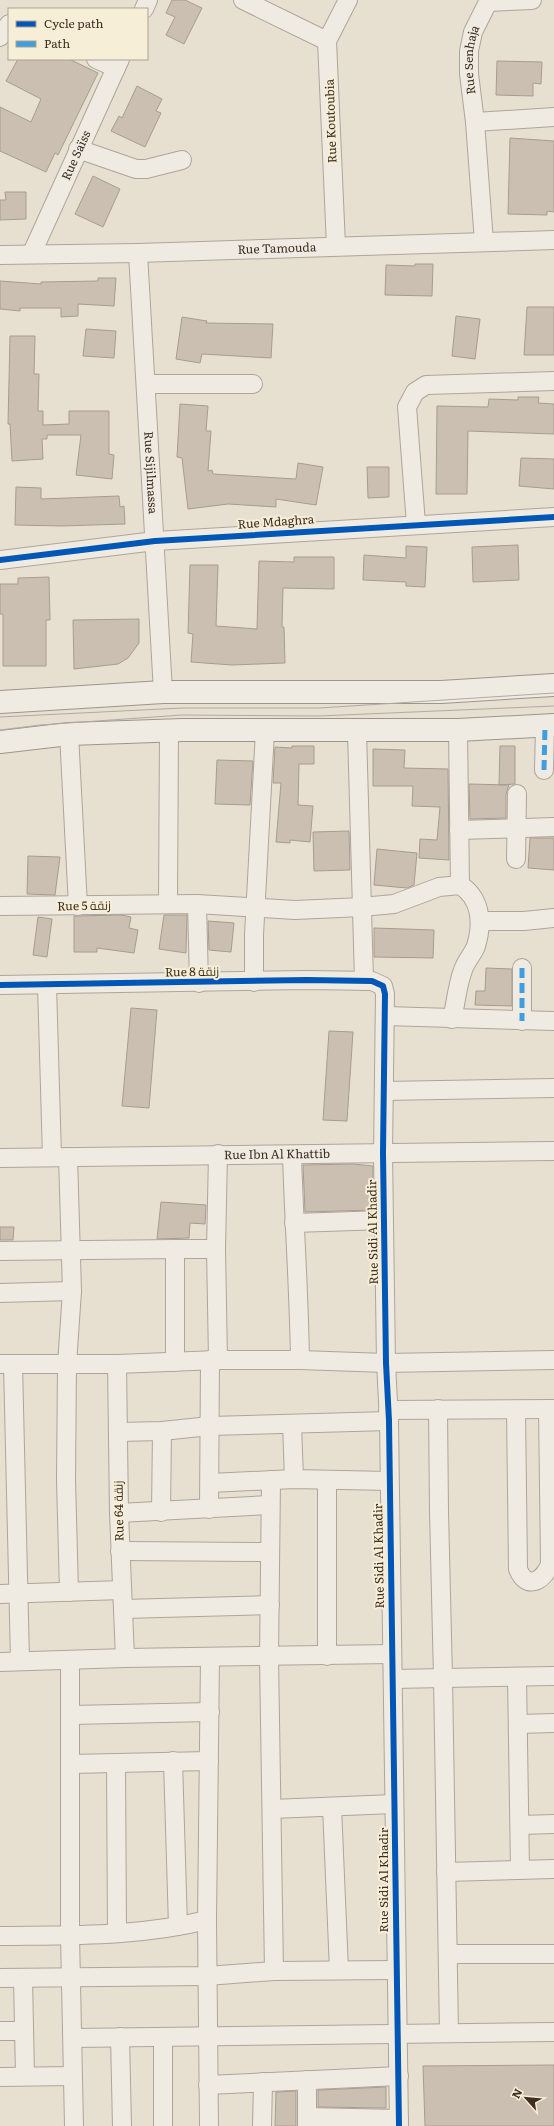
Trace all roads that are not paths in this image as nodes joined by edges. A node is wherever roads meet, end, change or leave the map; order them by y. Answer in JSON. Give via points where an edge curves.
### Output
{"nodes":[{"id":1,"x":244,"y":0,"type":"edge"},
{"id":2,"x":348,"y":0,"type":"edge"},
{"id":3,"x":532,"y":0,"type":"edge"},
{"id":4,"x":489,"y":1,"type":"edge"},
{"id":5,"x":8,"y":25,"type":"edge"},
{"id":6,"x":0,"y":37,"type":"edge"},
{"id":7,"x":328,"y":41,"type":"junction"},
{"id":8,"x":100,"y":60,"type":"edge"},
{"id":9,"x":118,"y":64,"type":"edge"},
{"id":10,"x":554,"y":117,"type":"edge"},
{"id":11,"x":475,"y":122,"type":"junction"},
{"id":12,"x":78,"y":149,"type":"junction"},
{"id":13,"x":182,"y":160,"type":"dead end"},
{"id":14,"x":554,"y":240,"type":"edge"},
{"id":15,"x":484,"y":242,"type":"junction"},
{"id":16,"x":336,"y":246,"type":"junction"},
{"id":17,"x":32,"y":253,"type":"junction"},
{"id":18,"x":138,"y":253,"type":"junction"},
{"id":19,"x":0,"y":255,"type":"edge"},
{"id":20,"x":554,"y":381,"type":"edge"},
{"id":21,"x":146,"y":384,"type":"junction"},
{"id":22,"x":253,"y":384,"type":"dead end"},
{"id":23,"x":554,"y":517,"type":"edge"},
{"id":24,"x":416,"y":524,"type":"junction"},
{"id":25,"x":155,"y":541,"type":"junction"},
{"id":26,"x":0,"y":560,"type":"edge"},
{"id":27,"x":554,"y":685,"type":"edge"},
{"id":28,"x":163,"y":692,"type":"junction"},
{"id":29,"x":0,"y":702,"type":"edge"},
{"id":30,"x":550,"y":726,"type":"edge"},
{"id":31,"x":458,"y":730,"type":"junction"},
{"id":32,"x":169,"y":731,"type":"junction"},
{"id":33,"x":265,"y":731,"type":"junction"},
{"id":34,"x":357,"y":731,"type":"junction"},
{"id":35,"x":69,"y":734,"type":"junction"},
{"id":36,"x":0,"y":742,"type":"edge"},
{"id":37,"x":544,"y":770,"type":"dead end"},
{"id":38,"x":517,"y":794,"type":"dead end"},
{"id":39,"x":517,"y":827,"type":"junction"},
{"id":40,"x":554,"y":827,"type":"edge"},
{"id":41,"x":459,"y":830,"type":"junction"},
{"id":42,"x":516,"y":859,"type":"dead end"},
{"id":43,"x":460,"y":885,"type":"junction"},
{"id":44,"x":168,"y":904,"type":"junction"},
{"id":45,"x":197,"y":904,"type":"junction"},
{"id":46,"x":0,"y":906,"type":"edge"},
{"id":47,"x":78,"y":906,"type":"junction"},
{"id":48,"x":362,"y":907,"type":"junction"},
{"id":49,"x":256,"y":908,"type":"junction"},
{"id":50,"x":554,"y":918,"type":"edge"},
{"id":51,"x":480,"y":921,"type":"junction"},
{"id":52,"x":522,"y":968,"type":"dead end"},
{"id":53,"x":364,"y":981,"type":"junction"},
{"id":54,"x":254,"y":982,"type":"junction"},
{"id":55,"x":199,"y":983,"type":"junction"},
{"id":56,"x":0,"y":985,"type":"edge"},
{"id":57,"x":47,"y":985,"type":"junction"},
{"id":58,"x":383,"y":986,"type":"joint"},
{"id":59,"x":386,"y":1016,"type":"junction"},
{"id":60,"x":452,"y":1019,"type":"junction"},
{"id":61,"x":522,"y":1021,"type":"junction"},
{"id":62,"x":554,"y":1021,"type":"edge"},
{"id":63,"x":554,"y":1088,"type":"edge"},
{"id":64,"x":384,"y":1091,"type":"junction"},
{"id":65,"x":554,"y":1151,"type":"edge"},
{"id":66,"x":383,"y":1153,"type":"junction"},
{"id":67,"x":218,"y":1154,"type":"junction"},
{"id":68,"x":292,"y":1155,"type":"junction"},
{"id":69,"x":60,"y":1157,"type":"junction"},
{"id":70,"x":0,"y":1158,"type":"edge"},
{"id":71,"x":384,"y":1220,"type":"junction"},
{"id":72,"x":294,"y":1223,"type":"junction"},
{"id":73,"x":175,"y":1249,"type":"junction"},
{"id":74,"x":216,"y":1249,"type":"junction"},
{"id":75,"x":72,"y":1250,"type":"junction"},
{"id":76,"x":0,"y":1251,"type":"edge"},
{"id":77,"x":72,"y":1291,"type":"junction"},
{"id":78,"x":0,"y":1293,"type":"edge"},
{"id":79,"x":214,"y":1360,"type":"junction"},
{"id":80,"x":300,"y":1360,"type":"junction"},
{"id":81,"x":554,"y":1360,"type":"edge"},
{"id":82,"x":175,"y":1362,"type":"junction"},
{"id":83,"x":386,"y":1363,"type":"junction"},
{"id":84,"x":7,"y":1364,"type":"edge"},
{"id":85,"x":67,"y":1364,"type":"junction"},
{"id":86,"x":117,"y":1364,"type":"junction"},
{"id":87,"x":438,"y":1409,"type":"junction"},
{"id":88,"x":551,"y":1409,"type":"edge"},
{"id":89,"x":516,"y":1410,"type":"junction"},
{"id":90,"x":389,"y":1415,"type":"junction"},
{"id":91,"x":292,"y":1424,"type":"junction"},
{"id":92,"x":210,"y":1426,"type":"junction"},
{"id":93,"x":162,"y":1431,"type":"junction"},
{"id":94,"x":118,"y":1432,"type":"junction"},
{"id":95,"x":270,"y":1480,"type":"junction"},
{"id":96,"x":294,"y":1480,"type":"junction"},
{"id":97,"x":327,"y":1481,"type":"junction"},
{"id":98,"x":210,"y":1482,"type":"junction"},
{"id":99,"x":388,"y":1482,"type":"junction"},
{"id":100,"x":270,"y":1505,"type":"junction"},
{"id":101,"x":209,"y":1509,"type":"junction"},
{"id":102,"x":161,"y":1512,"type":"junction"},
{"id":103,"x":119,"y":1513,"type":"junction"},
{"id":104,"x":120,"y":1551,"type":"junction"},
{"id":105,"x":270,"y":1552,"type":"junction"},
{"id":106,"x":122,"y":1590,"type":"junction"},
{"id":107,"x":69,"y":1592,"type":"junction"},
{"id":108,"x":18,"y":1593,"type":"junction"},
{"id":109,"x":0,"y":1594,"type":"edge"},
{"id":110,"x":270,"y":1605,"type":"junction"},
{"id":111,"x":123,"y":1609,"type":"junction"},
{"id":112,"x":392,"y":1654,"type":"junction"},
{"id":113,"x":269,"y":1656,"type":"junction"},
{"id":114,"x":327,"y":1656,"type":"junction"},
{"id":115,"x":210,"y":1657,"type":"junction"},
{"id":116,"x":125,"y":1658,"type":"junction"},
{"id":117,"x":20,"y":1661,"type":"junction"},
{"id":118,"x":70,"y":1661,"type":"junction"},
{"id":119,"x":0,"y":1662,"type":"edge"},
{"id":120,"x":554,"y":1676,"type":"edge"},
{"id":121,"x":517,"y":1677,"type":"junction"},
{"id":122,"x":393,"y":1678,"type":"junction"},
{"id":123,"x":443,"y":1678,"type":"junction"},
{"id":124,"x":210,"y":1712,"type":"junction"},
{"id":125,"x":71,"y":1715,"type":"junction"},
{"id":126,"x":554,"y":1723,"type":"edge"},
{"id":127,"x":518,"y":1724,"type":"junction"},
{"id":128,"x":173,"y":1761,"type":"junction"},
{"id":129,"x":209,"y":1761,"type":"junction"},
{"id":130,"x":116,"y":1763,"type":"junction"},
{"id":131,"x":70,"y":1764,"type":"junction"},
{"id":132,"x":394,"y":1804,"type":"junction"},
{"id":133,"x":332,"y":1806,"type":"junction"},
{"id":134,"x":272,"y":1808,"type":"junction"},
{"id":135,"x":554,"y":1824,"type":"edge"},
{"id":136,"x":520,"y":1825,"type":"junction"},
{"id":137,"x":554,"y":1869,"type":"edge"},
{"id":138,"x":520,"y":1870,"type":"junction"},
{"id":139,"x":446,"y":1872,"type":"junction"},
{"id":140,"x":207,"y":1920,"type":"junction"},
{"id":141,"x":178,"y":1926,"type":"junction"},
{"id":142,"x":117,"y":1933,"type":"junction"},
{"id":143,"x":70,"y":1935,"type":"junction"},
{"id":144,"x":0,"y":1936,"type":"edge"},
{"id":145,"x":448,"y":1954,"type":"junction"},
{"id":146,"x":554,"y":1954,"type":"edge"},
{"id":147,"x":340,"y":1970,"type":"junction"},
{"id":148,"x":395,"y":1970,"type":"junction"},
{"id":149,"x":274,"y":1971,"type":"junction"},
{"id":150,"x":207,"y":1976,"type":"junction"},
{"id":151,"x":71,"y":1977,"type":"junction"},
{"id":152,"x":0,"y":1978,"type":"edge"},
{"id":153,"x":23,"y":1978,"type":"junction"},
{"id":154,"x":24,"y":2031,"type":"junction"},
{"id":155,"x":0,"y":2032,"type":"edge"},
{"id":156,"x":554,"y":2032,"type":"edge"},
{"id":157,"x":449,"y":2033,"type":"junction"},
{"id":158,"x":399,"y":2035,"type":"junction"},
{"id":159,"x":208,"y":2036,"type":"junction"},
{"id":160,"x":120,"y":2037,"type":"junction"},
{"id":161,"x":163,"y":2037,"type":"junction"},
{"id":162,"x":73,"y":2038,"type":"junction"},
{"id":163,"x":25,"y":2076,"type":"junction"},
{"id":164,"x":72,"y":2076,"type":"junction"},
{"id":165,"x":399,"y":2076,"type":"junction"},
{"id":166,"x":0,"y":2077,"type":"edge"},
{"id":167,"x":307,"y":2080,"type":"junction"},
{"id":168,"x":263,"y":2082,"type":"junction"},
{"id":169,"x":208,"y":2085,"type":"junction"},
{"id":170,"x":307,"y":2121,"type":"edge"},
{"id":171,"x":399,"y":2122,"type":"edge"},
{"id":172,"x":74,"y":2126,"type":"edge"},
{"id":173,"x":122,"y":2126,"type":"edge"},
{"id":174,"x":163,"y":2126,"type":"edge"},
{"id":175,"x":209,"y":2126,"type":"edge"},
{"id":176,"x":262,"y":2126,"type":"edge"}],
"edges":[{"from":1,"to":7,"type":"street"},
{"from":2,"to":7,"type":"street","name":"Rue Koutoubia"},
{"from":3,"to":4,"type":"street","name":"Rue Senhaja"},
{"from":4,"to":11,"type":"street","name":"Rue Senhaja","via":[[473,32],[469,51]]},
{"from":5,"to":6,"type":"street"},
{"from":7,"to":16,"type":"street","name":"Rue Koutoubia"},
{"from":8,"to":9,"type":"street"},
{"from":9,"to":12,"type":"street","name":"Rue Saïss"},
{"from":10,"to":11,"type":"street"},
{"from":11,"to":15,"type":"street","name":"Rue Senhaja"},
{"from":12,"to":13,"type":"street","via":[[136,169]]},
{"from":12,"to":17,"type":"street","name":"Rue Saïss"},
{"from":14,"to":15,"type":"street","name":"Rue Tamouda"},
{"from":15,"to":16,"type":"street","name":"Rue Tamouda"},
{"from":16,"to":18,"type":"street","name":"Rue Tamouda"},
{"from":17,"to":18,"type":"street","name":"Rue Tamouda"},
{"from":17,"to":19,"type":"street","name":"Rue Tamouda"},
{"from":18,"to":21,"type":"street","name":"Rue Sijilmassa"},
{"from":20,"to":24,"type":"street","via":[[426,385],[415,392],[407,407]]},
{"from":21,"to":22,"type":"street"},
{"from":21,"to":25,"type":"street","name":"Rue Sijilmassa"},
{"from":23,"to":24,"type":"street","name":"Rue Mdaghra"},
{"from":24,"to":25,"type":"street","name":"Rue Mdaghra"},
{"from":25,"to":26,"type":"street","name":"Rue Mdaghra"},
{"from":25,"to":28,"type":"street","name":"Rue Sijilmassa"},
{"from":27,"to":28,"type":"main road","via":[[441,692]]},
{"from":28,"to":29,"type":"main road"},
{"from":30,"to":31,"type":"main road"},
{"from":30,"to":37,"type":"street"},
{"from":31,"to":34,"type":"main road"},
{"from":31,"to":41,"type":"street"},
{"from":32,"to":33,"type":"main road"},
{"from":32,"to":35,"type":"main road"},
{"from":32,"to":44,"type":"street"},
{"from":33,"to":34,"type":"main road"},
{"from":33,"to":49,"type":"street"},
{"from":34,"to":48,"type":"street"},
{"from":35,"to":36,"type":"main road"},
{"from":35,"to":47,"type":"street"},
{"from":38,"to":39,"type":"street"},
{"from":39,"to":40,"type":"street"},
{"from":39,"to":41,"type":"street"},
{"from":39,"to":42,"type":"street"},
{"from":41,"to":43,"type":"street"},
{"from":43,"to":48,"type":"street","name":"Rue 5 زنقة","via":[[440,887],[394,904]]},
{"from":43,"to":51,"type":"street","via":[[470,892],[477,902]]},
{"from":44,"to":45,"type":"street","name":"Rue 5 زنقة"},
{"from":44,"to":47,"type":"street","name":"Rue 5 زنقة"},
{"from":45,"to":49,"type":"street","name":"Rue 5 زنقة"},
{"from":45,"to":55,"type":"street"},
{"from":46,"to":47,"type":"street","name":"Rue 5 زنقة"},
{"from":48,"to":49,"type":"street","name":"Rue 5 زنقة","via":[[295,910]]},
{"from":48,"to":53,"type":"street"},
{"from":49,"to":54,"type":"street"},
{"from":50,"to":51,"type":"street"},
{"from":51,"to":60,"type":"street","via":[[476,946],[463,970]]},
{"from":52,"to":61,"type":"street"},
{"from":53,"to":54,"type":"street","name":"Rue 8 زنقة"},
{"from":53,"to":58,"type":"street","name":"Rue 8 زنقة","via":[[376,982]]},
{"from":54,"to":55,"type":"street","name":"Rue 8 زنقة"},
{"from":55,"to":57,"type":"street","name":"Rue 8 زنقة"},
{"from":56,"to":57,"type":"street","name":"Rue 8 زنقة"},
{"from":57,"to":69,"type":"street"},
{"from":58,"to":59,"type":"street","name":"Rue Sidi Al Khadir"},
{"from":59,"to":60,"type":"street"},
{"from":59,"to":64,"type":"street","name":"Rue Sidi Al Khadir"},
{"from":60,"to":61,"type":"street"},
{"from":61,"to":62,"type":"street"},
{"from":63,"to":64,"type":"street"},
{"from":64,"to":66,"type":"street","name":"Rue Sidi Al Khadir"},
{"from":65,"to":66,"type":"street","name":"Rue Ibn Al Khattib"},
{"from":66,"to":68,"type":"street","name":"Rue Ibn Al Khattib"},
{"from":66,"to":71,"type":"street","name":"Rue Sidi Al Khadir"},
{"from":67,"to":68,"type":"street","name":"Rue Ibn Al Khattib"},
{"from":67,"to":69,"type":"street","name":"Rue Ibn Al Khattib"},
{"from":67,"to":74,"type":"street"},
{"from":68,"to":72,"type":"street"},
{"from":69,"to":70,"type":"street","name":"Rue Ibn Al Khattib"},
{"from":69,"to":75,"type":"street"},
{"from":71,"to":72,"type":"street"},
{"from":71,"to":83,"type":"street","name":"Rue Sidi Al Khadir"},
{"from":72,"to":80,"type":"street"},
{"from":73,"to":74,"type":"street"},
{"from":73,"to":75,"type":"street"},
{"from":73,"to":82,"type":"street"},
{"from":74,"to":79,"type":"street"},
{"from":75,"to":76,"type":"street"},
{"from":75,"to":77,"type":"street"},
{"from":77,"to":78,"type":"street"},
{"from":77,"to":85,"type":"street"},
{"from":79,"to":80,"type":"street"},
{"from":79,"to":82,"type":"street"},
{"from":79,"to":92,"type":"street"},
{"from":80,"to":83,"type":"street"},
{"from":81,"to":83,"type":"street"},
{"from":82,"to":86,"type":"street"},
{"from":83,"to":90,"type":"street","name":"Rue Sidi Al Khadir"},
{"from":84,"to":85,"type":"street"},
{"from":84,"to":108,"type":"street"},
{"from":85,"to":86,"type":"street"},
{"from":85,"to":107,"type":"street","via":[[66,1480]]},
{"from":86,"to":94,"type":"street","name":"Rue 64 زنقة"},
{"from":87,"to":89,"type":"street"},
{"from":87,"to":90,"type":"street"},
{"from":87,"to":123,"type":"street"},
{"from":88,"to":89,"type":"street"},
{"from":88,"to":89,"type":"street","via":[[550,1564],[539,1581],[522,1576],[518,1569]]},
{"from":90,"to":91,"type":"street"},
{"from":90,"to":99,"type":"street","name":"Rue Sidi Al Khadir"},
{"from":91,"to":92,"type":"street"},
{"from":91,"to":96,"type":"street"},
{"from":92,"to":93,"type":"street"},
{"from":92,"to":98,"type":"street"},
{"from":93,"to":94,"type":"street"},
{"from":93,"to":102,"type":"street"},
{"from":94,"to":103,"type":"street","name":"Rue 64 زنقة"},
{"from":95,"to":96,"type":"street"},
{"from":95,"to":98,"type":"street"},
{"from":95,"to":100,"type":"street"},
{"from":96,"to":97,"type":"street"},
{"from":97,"to":99,"type":"street"},
{"from":97,"to":114,"type":"street"},
{"from":98,"to":101,"type":"street"},
{"from":99,"to":112,"type":"street","name":"Rue Sidi Al Khadir"},
{"from":100,"to":101,"type":"street"},
{"from":100,"to":105,"type":"street"},
{"from":101,"to":102,"type":"street"},
{"from":102,"to":103,"type":"street"},
{"from":103,"to":104,"type":"street","name":"Rue 64 زنقة"},
{"from":104,"to":105,"type":"street"},
{"from":104,"to":106,"type":"street","name":"Rue 64 زنقة"},
{"from":105,"to":110,"type":"street"},
{"from":106,"to":107,"type":"street"},
{"from":106,"to":111,"type":"street","name":"Rue 64 زنقة"},
{"from":107,"to":108,"type":"street"},
{"from":108,"to":109,"type":"street"},
{"from":108,"to":117,"type":"street"},
{"from":110,"to":111,"type":"street"},
{"from":110,"to":113,"type":"street"},
{"from":111,"to":116,"type":"street","name":"Rue 64 زنقة"},
{"from":112,"to":114,"type":"street"},
{"from":112,"to":122,"type":"street","name":"Rue Sidi Al Khadir"},
{"from":113,"to":114,"type":"street"},
{"from":113,"to":115,"type":"street"},
{"from":113,"to":134,"type":"street"},
{"from":115,"to":116,"type":"street"},
{"from":115,"to":124,"type":"street"},
{"from":116,"to":118,"type":"street"},
{"from":117,"to":118,"type":"street"},
{"from":117,"to":119,"type":"street"},
{"from":118,"to":125,"type":"street"},
{"from":120,"to":121,"type":"street"},
{"from":121,"to":123,"type":"street"},
{"from":121,"to":127,"type":"street"},
{"from":122,"to":123,"type":"street"},
{"from":122,"to":132,"type":"street","name":"Rue Sidi Al Khadir"},
{"from":123,"to":139,"type":"street"},
{"from":124,"to":125,"type":"street"},
{"from":124,"to":129,"type":"street"},
{"from":125,"to":131,"type":"street"},
{"from":126,"to":127,"type":"street"},
{"from":127,"to":136,"type":"street"},
{"from":128,"to":129,"type":"street"},
{"from":128,"to":130,"type":"street"},
{"from":128,"to":141,"type":"street"},
{"from":129,"to":140,"type":"street"},
{"from":130,"to":131,"type":"street"},
{"from":130,"to":142,"type":"street"},
{"from":131,"to":143,"type":"street"},
{"from":132,"to":133,"type":"street"},
{"from":132,"to":148,"type":"street","name":"Rue Sidi Al Khadir"},
{"from":133,"to":134,"type":"street"},
{"from":133,"to":147,"type":"street"},
{"from":134,"to":149,"type":"street"},
{"from":135,"to":136,"type":"street"},
{"from":136,"to":138,"type":"street"},
{"from":137,"to":138,"type":"street"},
{"from":138,"to":139,"type":"street"},
{"from":139,"to":145,"type":"street"},
{"from":140,"to":141,"type":"street"},
{"from":140,"to":150,"type":"street"},
{"from":141,"to":142,"type":"street"},
{"from":142,"to":143,"type":"street"},
{"from":143,"to":144,"type":"street"},
{"from":143,"to":151,"type":"street"},
{"from":145,"to":146,"type":"street"},
{"from":145,"to":157,"type":"street"},
{"from":147,"to":148,"type":"street"},
{"from":147,"to":149,"type":"street"},
{"from":148,"to":158,"type":"street","name":"Rue Sidi Al Khadir"},
{"from":149,"to":150,"type":"street"},
{"from":150,"to":151,"type":"street"},
{"from":150,"to":159,"type":"street"},
{"from":151,"to":153,"type":"street"},
{"from":151,"to":162,"type":"street"},
{"from":152,"to":153,"type":"street"},
{"from":153,"to":154,"type":"street"},
{"from":154,"to":155,"type":"street"},
{"from":154,"to":163,"type":"street"},
{"from":156,"to":157,"type":"street"},
{"from":157,"to":158,"type":"street"},
{"from":158,"to":159,"type":"street"},
{"from":158,"to":165,"type":"street","name":"Rue Sidi Al Khadir"},
{"from":159,"to":161,"type":"street"},
{"from":159,"to":169,"type":"street"},
{"from":160,"to":161,"type":"street"},
{"from":160,"to":162,"type":"street"},
{"from":160,"to":173,"type":"street"},
{"from":161,"to":174,"type":"street"},
{"from":162,"to":164,"type":"street"},
{"from":163,"to":164,"type":"street"},
{"from":163,"to":166,"type":"street"},
{"from":164,"to":172,"type":"street"},
{"from":165,"to":167,"type":"street"},
{"from":165,"to":171,"type":"street","name":"Rue Sidi Al Khadir"},
{"from":167,"to":168,"type":"street"},
{"from":167,"to":170,"type":"street"},
{"from":168,"to":169,"type":"street"},
{"from":168,"to":176,"type":"street"},
{"from":169,"to":175,"type":"street"},
{"from":170,"to":171,"type":"street"}]}
